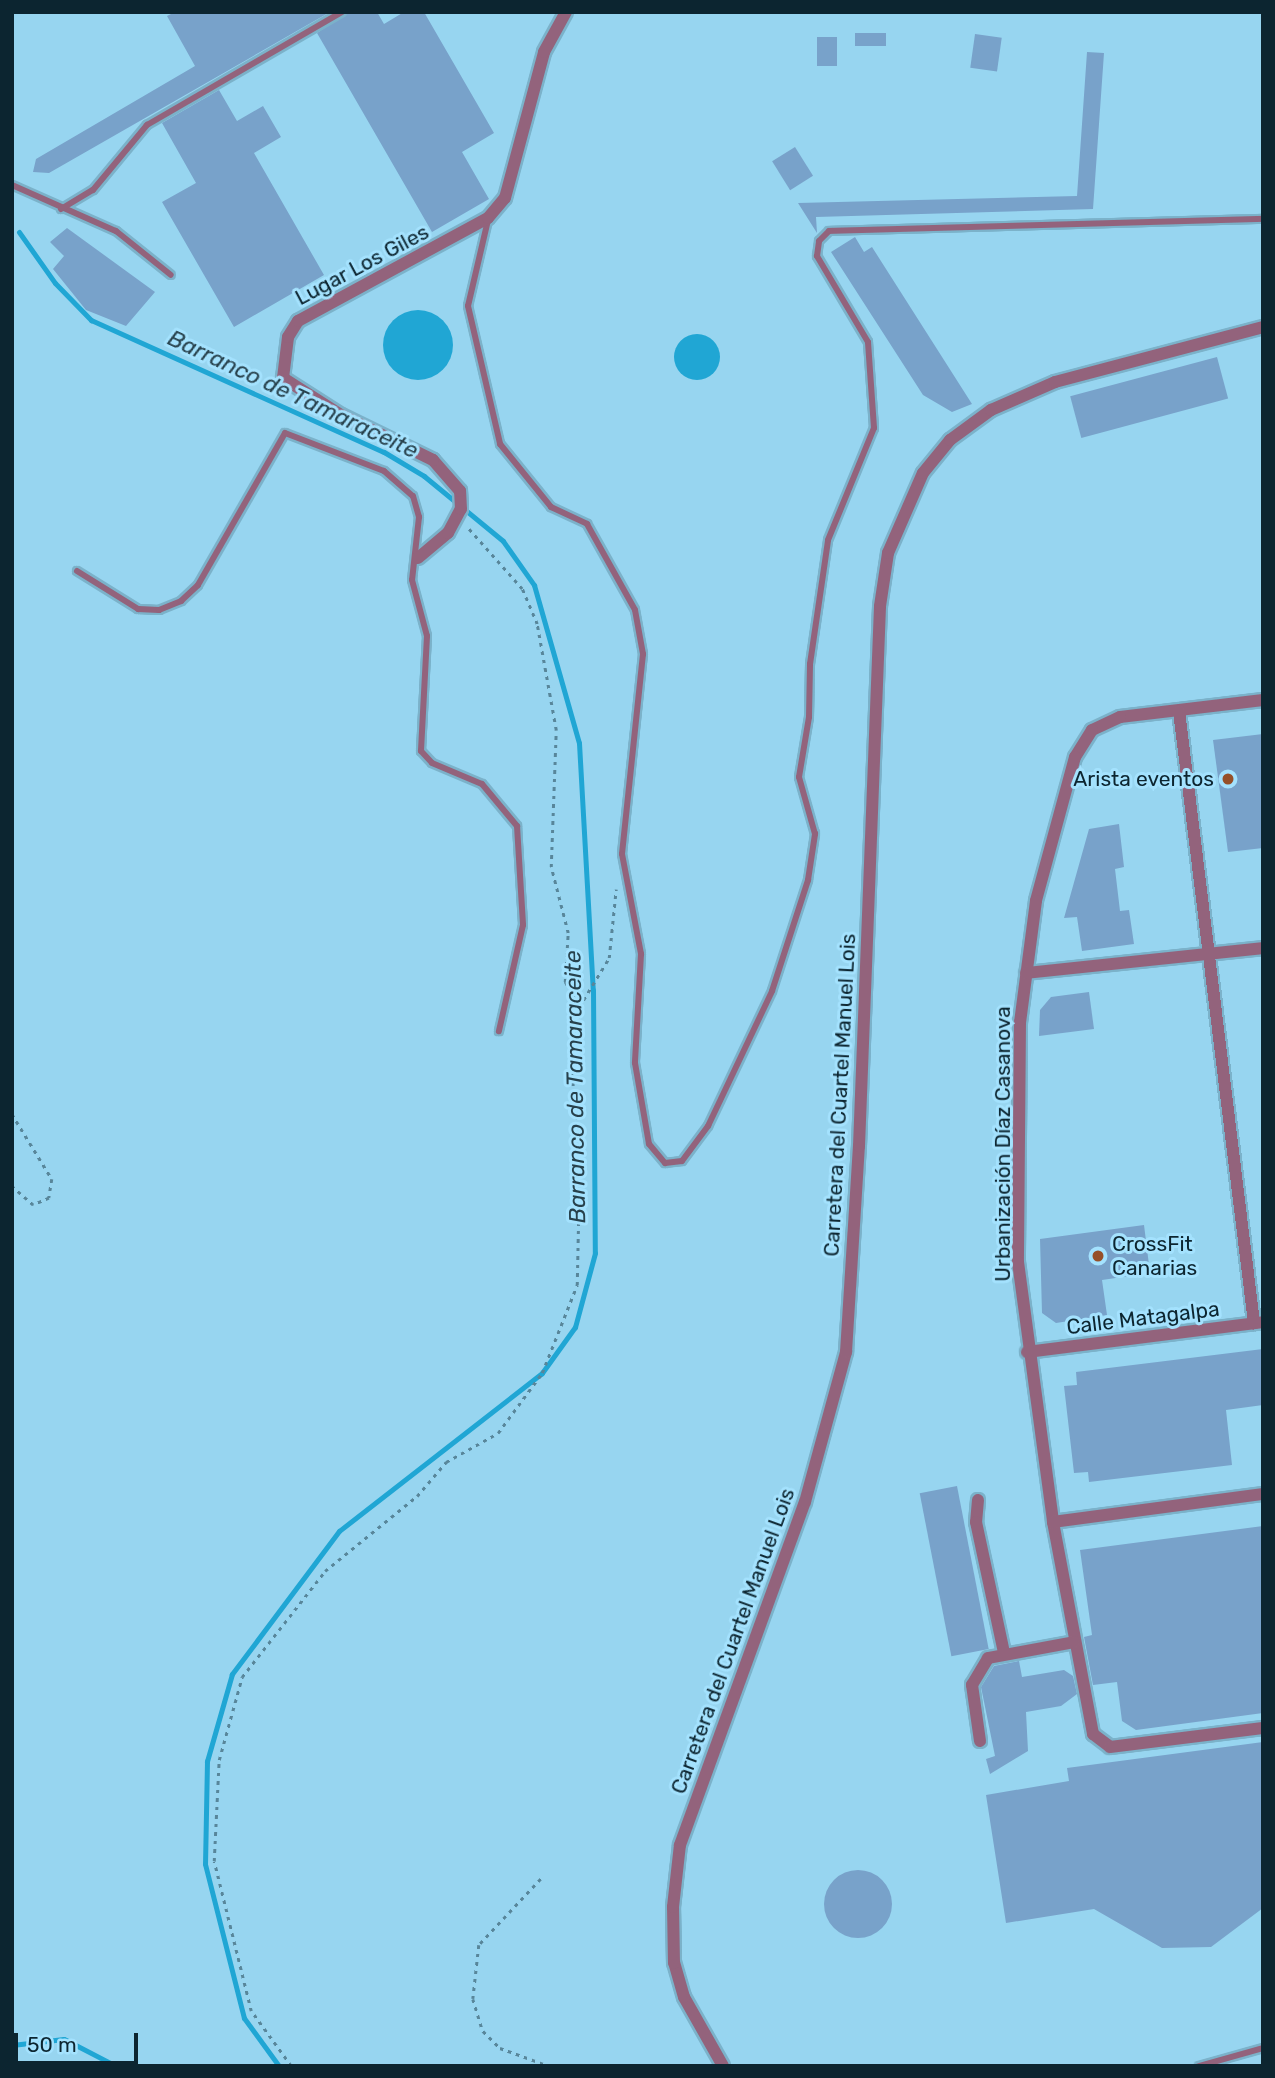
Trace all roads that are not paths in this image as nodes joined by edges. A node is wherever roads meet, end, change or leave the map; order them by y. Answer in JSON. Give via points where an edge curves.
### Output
{"nodes":[{"id":1,"x":342,"y":12,"type":"edge"},
{"id":2,"x":566,"y":12,"type":"edge"},
{"id":3,"x":12,"y":185,"type":"edge"},
{"id":4,"x":61,"y":209,"type":"junction"},
{"id":5,"x":488,"y":218,"type":"junction"},
{"id":6,"x":1263,"y":219,"type":"edge"},
{"id":7,"x":171,"y":275,"type":"dead end"},
{"id":8,"x":1263,"y":327,"type":"edge"},
{"id":9,"x":418,"y":558,"type":"junction"},
{"id":10,"x":77,"y":571,"type":"dead end"},
{"id":11,"x":1263,"y":700,"type":"edge"},
{"id":12,"x":1179,"y":711,"type":"junction"},
{"id":13,"x":1263,"y":948,"type":"edge"},
{"id":14,"x":1207,"y":956,"type":"junction"},
{"id":15,"x":1026,"y":973,"type":"junction"},
{"id":16,"x":499,"y":1031,"type":"dead end"},
{"id":17,"x":1258,"y":1323,"type":"edge"},
{"id":18,"x":1027,"y":1352,"type":"junction"},
{"id":19,"x":1263,"y":1494,"type":"edge"},
{"id":20,"x":978,"y":1500,"type":"dead end"},
{"id":21,"x":1053,"y":1522,"type":"junction"},
{"id":22,"x":1074,"y":1642,"type":"junction"},
{"id":23,"x":1004,"y":1653,"type":"junction"},
{"id":24,"x":1263,"y":1728,"type":"edge"},
{"id":25,"x":980,"y":1741,"type":"dead end"},
{"id":26,"x":1263,"y":2048,"type":"edge"},
{"id":27,"x":723,"y":2066,"type":"edge"},
{"id":28,"x":1199,"y":2066,"type":"edge"}],
"edges":[{"from":1,"to":4,"type":"lane","via":[[147,125],[93,190]]},
{"from":2,"to":5,"type":"street","name":"Lugar Los Giles","via":[[544,52],[505,198]]},
{"from":3,"to":4,"type":"lane"},
{"from":4,"to":7,"type":"lane","via":[[116,231]]},
{"from":5,"to":6,"type":"lane","via":[[468,306],[500,444],[551,507],[587,524],[635,610],[643,654],[622,854],[641,954],[635,1063],[649,1144],[665,1163],[682,1161],[708,1126],[772,991],[808,880],[815,834],[799,776],[828,540],[874,428],[869,342],[817,256],[819,241],[829,231]]},
{"from":5,"to":9,"type":"street","name":"Lugar Los Giles","via":[[298,321],[288,337],[283,378],[329,408],[433,460],[460,491],[448,533]]},
{"from":8,"to":27,"type":"street","name":"Carretera del Cuartel Manuel Lois","via":[[1055,382],[991,410],[950,440],[923,473],[888,553],[880,606],[846,1352],[805,1502],[680,1845],[673,1907],[674,1963],[684,1997]]},
{"from":9,"to":10,"type":"lane","via":[[419,517],[413,496],[384,471],[285,433],[204,574],[181,601],[159,610],[138,609]]},
{"from":9,"to":16,"type":"lane","via":[[412,580],[428,636],[421,751],[432,763],[482,784],[517,826],[523,925]]},
{"from":11,"to":12,"type":"street","name":"Urbanización Díaz Casanova"},
{"from":12,"to":14,"type":"street"},
{"from":12,"to":15,"type":"street","name":"Urbanización Díaz Casanova","via":[[1120,718],[1092,730],[1075,757],[1036,901]]},
{"from":13,"to":14,"type":"street"},
{"from":14,"to":15,"type":"street"},
{"from":14,"to":17,"type":"street"},
{"from":15,"to":18,"type":"street","name":"Urbanización Díaz Casanova","via":[[1020,1022],[1018,1262]]},
{"from":17,"to":18,"type":"street","name":"Calle Matagalpa"},
{"from":18,"to":21,"type":"street","name":"Urbanización Díaz Casanova"},
{"from":19,"to":21,"type":"street"},
{"from":20,"to":23,"type":"street","via":[[975,1522]]},
{"from":21,"to":22,"type":"street","name":"Urbanización Díaz Casanova"},
{"from":22,"to":23,"type":"street"},
{"from":22,"to":24,"type":"street","name":"Urbanización Díaz Casanova","via":[[1088,1721],[1103,1745]]},
{"from":23,"to":25,"type":"street","via":[[988,1658],[972,1685]]},
{"from":26,"to":28,"type":"lane"}]}
